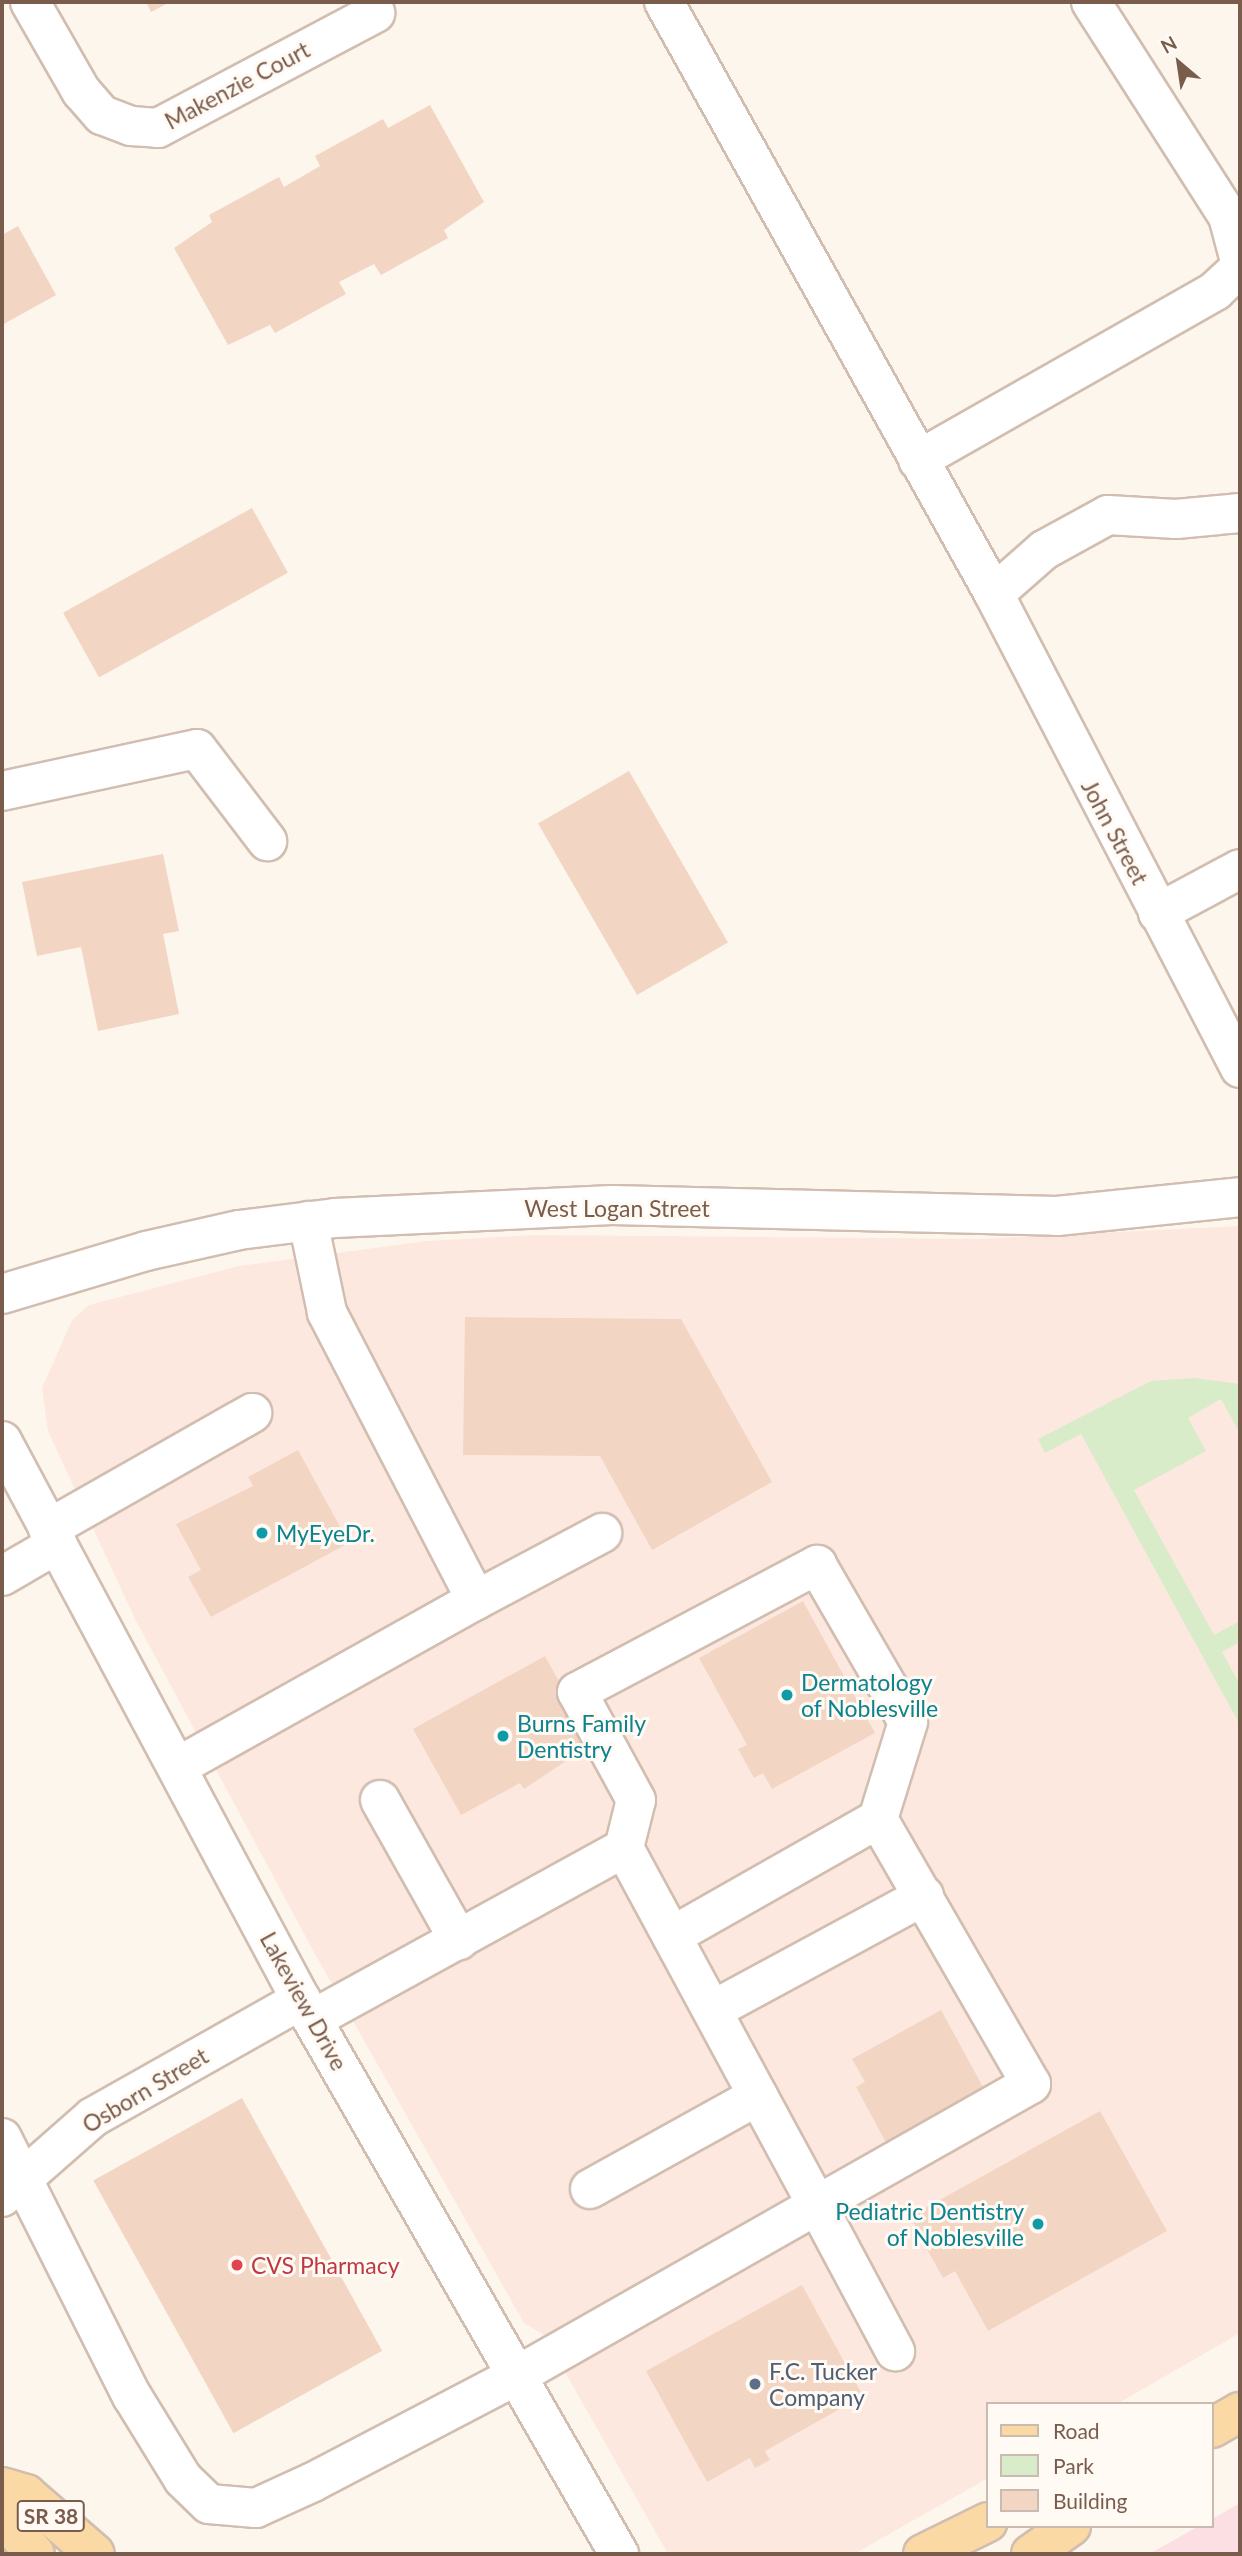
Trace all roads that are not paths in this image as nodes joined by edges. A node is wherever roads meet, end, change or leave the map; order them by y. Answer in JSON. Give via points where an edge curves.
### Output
{"nodes":[{"id":1,"x":30,"y":2,"type":"edge"},
{"id":2,"x":664,"y":2,"type":"edge"},
{"id":3,"x":1091,"y":2,"type":"edge"},
{"id":4,"x":375,"y":13,"type":"dead end"},
{"id":5,"x":1240,"y":261,"type":"edge"},
{"id":6,"x":1240,"y":268,"type":"edge"},
{"id":7,"x":918,"y":460,"type":"junction"},
{"id":8,"x":1240,"y":513,"type":"edge"},
{"id":9,"x":994,"y":594,"type":"junction"},
{"id":10,"x":2,"y":791,"type":"edge"},
{"id":11,"x":267,"y":841,"type":"dead end"},
{"id":12,"x":1240,"y":869,"type":"edge"},
{"id":13,"x":1158,"y":913,"type":"junction"},
{"id":14,"x":1240,"y":1068,"type":"edge"},
{"id":15,"x":1240,"y":1197,"type":"edge"},
{"id":16,"x":308,"y":1222,"type":"junction"},
{"id":17,"x":2,"y":1294,"type":"edge"},
{"id":18,"x":252,"y":1413,"type":"dead end"},
{"id":19,"x":2,"y":1441,"type":"edge"},
{"id":20,"x":602,"y":1533,"type":"dead end"},
{"id":21,"x":53,"y":1536,"type":"junction"},
{"id":22,"x":2,"y":1576,"type":"edge"},
{"id":23,"x":476,"y":1600,"type":"junction"},
{"id":24,"x":177,"y":1767,"type":"junction"},
{"id":25,"x":380,"y":1800,"type":"dead end"},
{"id":26,"x":878,"y":1819,"type":"junction"},
{"id":27,"x":624,"y":1848,"type":"junction"},
{"id":28,"x":923,"y":1896,"type":"junction"},
{"id":29,"x":672,"y":1936,"type":"junction"},
{"id":30,"x":459,"y":1940,"type":"junction"},
{"id":31,"x":307,"y":2010,"type":"junction"},
{"id":32,"x":713,"y":2010,"type":"junction"},
{"id":33,"x":758,"y":2096,"type":"junction"},
{"id":34,"x":2,"y":2138,"type":"edge"},
{"id":35,"x":13,"y":2187,"type":"edge"},
{"id":36,"x":590,"y":2189,"type":"dead end"},
{"id":37,"x":817,"y":2205,"type":"junction"},
{"id":38,"x":895,"y":2351,"type":"dead end"},
{"id":39,"x":517,"y":2375,"type":"junction"},
{"id":40,"x":1240,"y":2412,"type":"edge"},
{"id":41,"x":1214,"y":2427,"type":"edge"},
{"id":42,"x":2,"y":2487,"type":"edge"},
{"id":43,"x":2,"y":2516,"type":"edge"},
{"id":44,"x":986,"y":2523,"type":"edge"},
{"id":45,"x":1068,"y":2528,"type":"edge"},
{"id":46,"x":35,"y":2554,"type":"edge"},
{"id":47,"x":95,"y":2554,"type":"edge"},
{"id":48,"x":619,"y":2554,"type":"edge"},
{"id":49,"x":923,"y":2554,"type":"edge"},
{"id":50,"x":1031,"y":2554,"type":"edge"}],
"edges":[{"from":1,"to":4,"type":"street","name":"Makenzie Court","via":[[82,91],[102,114],[131,126],[158,128]]},
{"from":2,"to":7,"type":"street","name":"John Street"},
{"from":3,"to":5,"type":"street","via":[[1228,216]]},
{"from":6,"to":7,"type":"street","via":[[1215,291]]},
{"from":7,"to":9,"type":"street","name":"John Street"},
{"from":8,"to":9,"type":"street","via":[[1176,519],[1108,515],[1044,550]]},
{"from":9,"to":13,"type":"street","name":"John Street"},
{"from":10,"to":11,"type":"street","via":[[197,749]]},
{"from":12,"to":13,"type":"street"},
{"from":13,"to":14,"type":"street","name":"John Street"},
{"from":15,"to":16,"type":"street","name":"West Logan Street","via":[[1056,1216],[612,1205]]},
{"from":16,"to":17,"type":"street","name":"West Logan Street","via":[[146,1251]]},
{"from":16,"to":23,"type":"street","via":[[327,1312]]},
{"from":18,"to":21,"type":"street"},
{"from":19,"to":21,"type":"street","name":"Lakeview Drive"},
{"from":20,"to":23,"type":"street"},
{"from":21,"to":22,"type":"street"},
{"from":21,"to":24,"type":"street","name":"Lakeview Drive"},
{"from":23,"to":24,"type":"street"},
{"from":24,"to":31,"type":"street","name":"Lakeview Drive"},
{"from":25,"to":30,"type":"street"},
{"from":26,"to":27,"type":"street","via":[[908,1722],[817,1565],[577,1692],[636,1800]]},
{"from":26,"to":28,"type":"street"},
{"from":26,"to":29,"type":"street"},
{"from":27,"to":29,"type":"street"},
{"from":27,"to":30,"type":"street","name":"Osborn Street"},
{"from":28,"to":32,"type":"street"},
{"from":28,"to":37,"type":"street","via":[[1031,2084]]},
{"from":29,"to":32,"type":"street"},
{"from":30,"to":31,"type":"street","name":"Osborn Street"},
{"from":31,"to":35,"type":"street","name":"Osborn Street","via":[[93,2117]]},
{"from":31,"to":39,"type":"street","name":"Lakeview Drive"},
{"from":32,"to":33,"type":"street"},
{"from":33,"to":36,"type":"street"},
{"from":33,"to":37,"type":"street"},
{"from":34,"to":35,"type":"street"},
{"from":35,"to":39,"type":"street","via":[[183,2479],[209,2504],[256,2508]]},
{"from":37,"to":38,"type":"street"},
{"from":37,"to":39,"type":"street"},
{"from":39,"to":48,"type":"street","name":"Lakeview Drive"},
{"from":40,"to":41,"type":"main road"},
{"from":42,"to":47,"type":"main road","number":"SR 38","via":[[26,2494]]},
{"from":43,"to":46,"type":"main road","number":"SR 38"},
{"from":44,"to":49,"type":"main road"},
{"from":45,"to":50,"type":"main road"}]}
